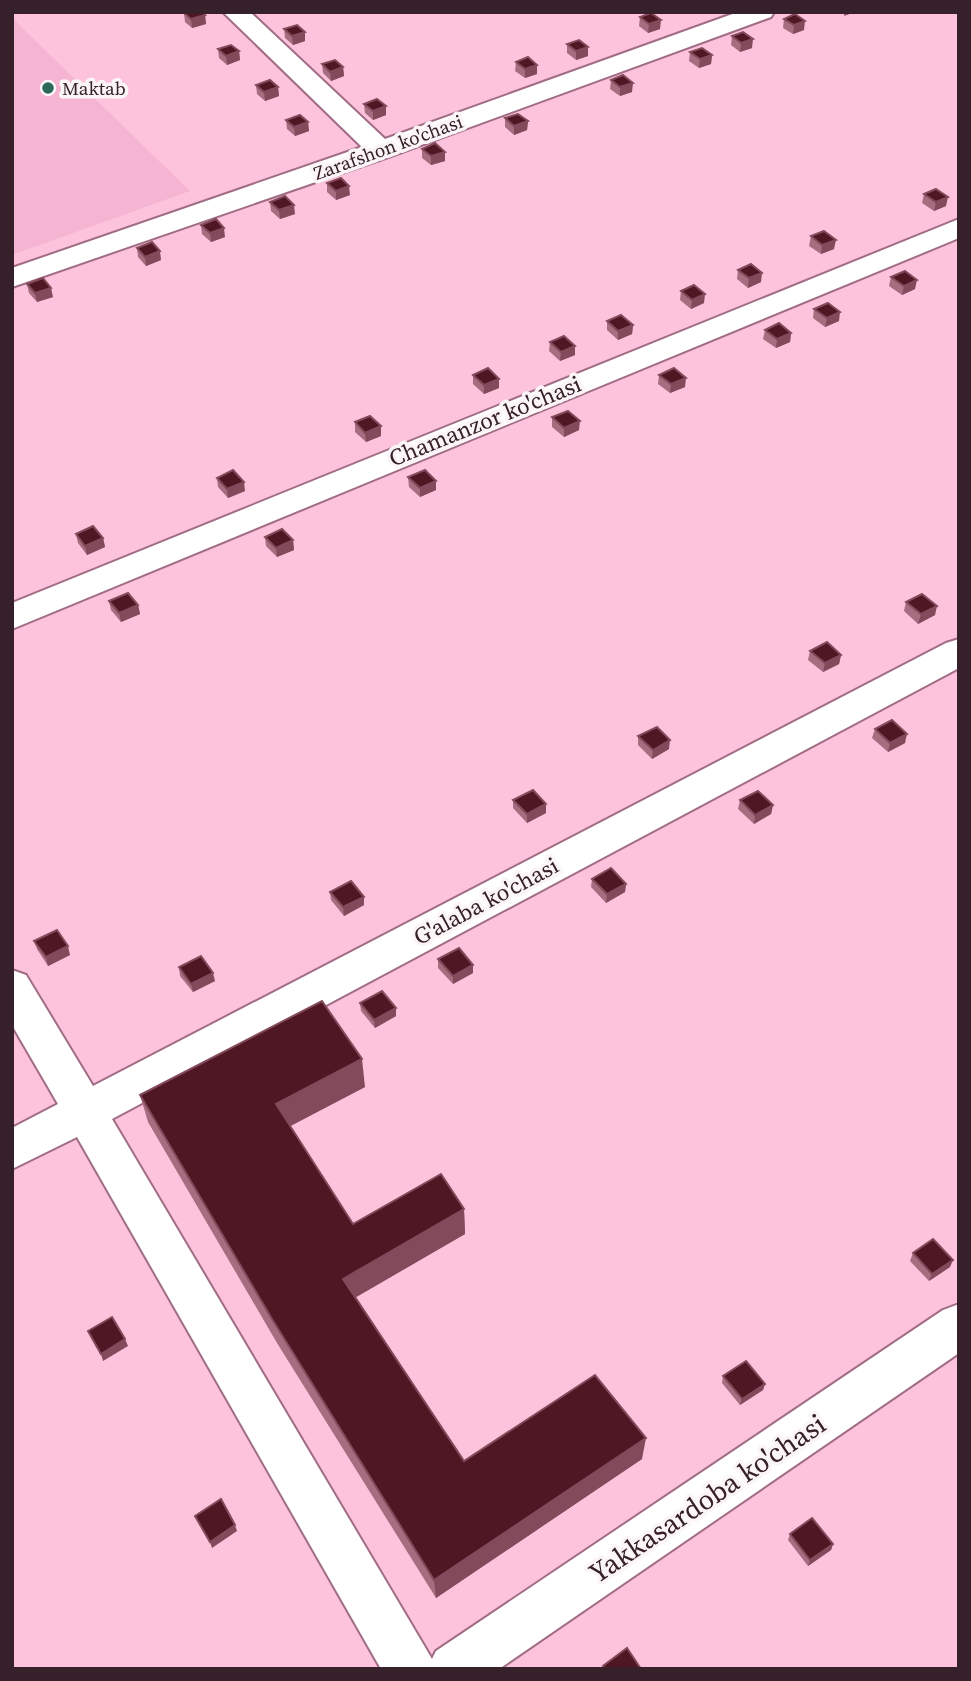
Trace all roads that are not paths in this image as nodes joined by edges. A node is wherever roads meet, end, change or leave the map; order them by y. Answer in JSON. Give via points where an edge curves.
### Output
{"nodes":[{"id":1,"x":235,"y":12,"type":"edge"},
{"id":2,"x":762,"y":12,"type":"edge"},
{"id":3,"x":381,"y":150,"type":"junction"},
{"id":4,"x":959,"y":228,"type":"edge"},
{"id":5,"x":12,"y":278,"type":"edge"},
{"id":6,"x":12,"y":617,"type":"edge"},
{"id":7,"x":959,"y":652,"type":"edge"},
{"id":8,"x":12,"y":987,"type":"edge"},
{"id":9,"x":86,"y":1112,"type":"junction"},
{"id":10,"x":12,"y":1150,"type":"edge"},
{"id":11,"x":959,"y":1326,"type":"edge"},
{"id":12,"x":410,"y":1669,"type":"edge"},
{"id":13,"x":454,"y":1669,"type":"edge"}],
"edges":[{"from":1,"to":3,"type":"street"},
{"from":2,"to":3,"type":"street","name":"Zarafshon ko'chasi"},
{"from":3,"to":5,"type":"street","name":"Zarafshon ko'chasi"},
{"from":4,"to":6,"type":"street","name":"Chamanzor ko'chasi"},
{"from":7,"to":9,"type":"street","name":"G'alaba ko'chasi"},
{"from":8,"to":9,"type":"street"},
{"from":9,"to":10,"type":"street","name":"G'alaba ko'chasi"},
{"from":9,"to":12,"type":"street"},
{"from":11,"to":13,"type":"street","name":"Yakkasardoba ko'chasi"}]}
